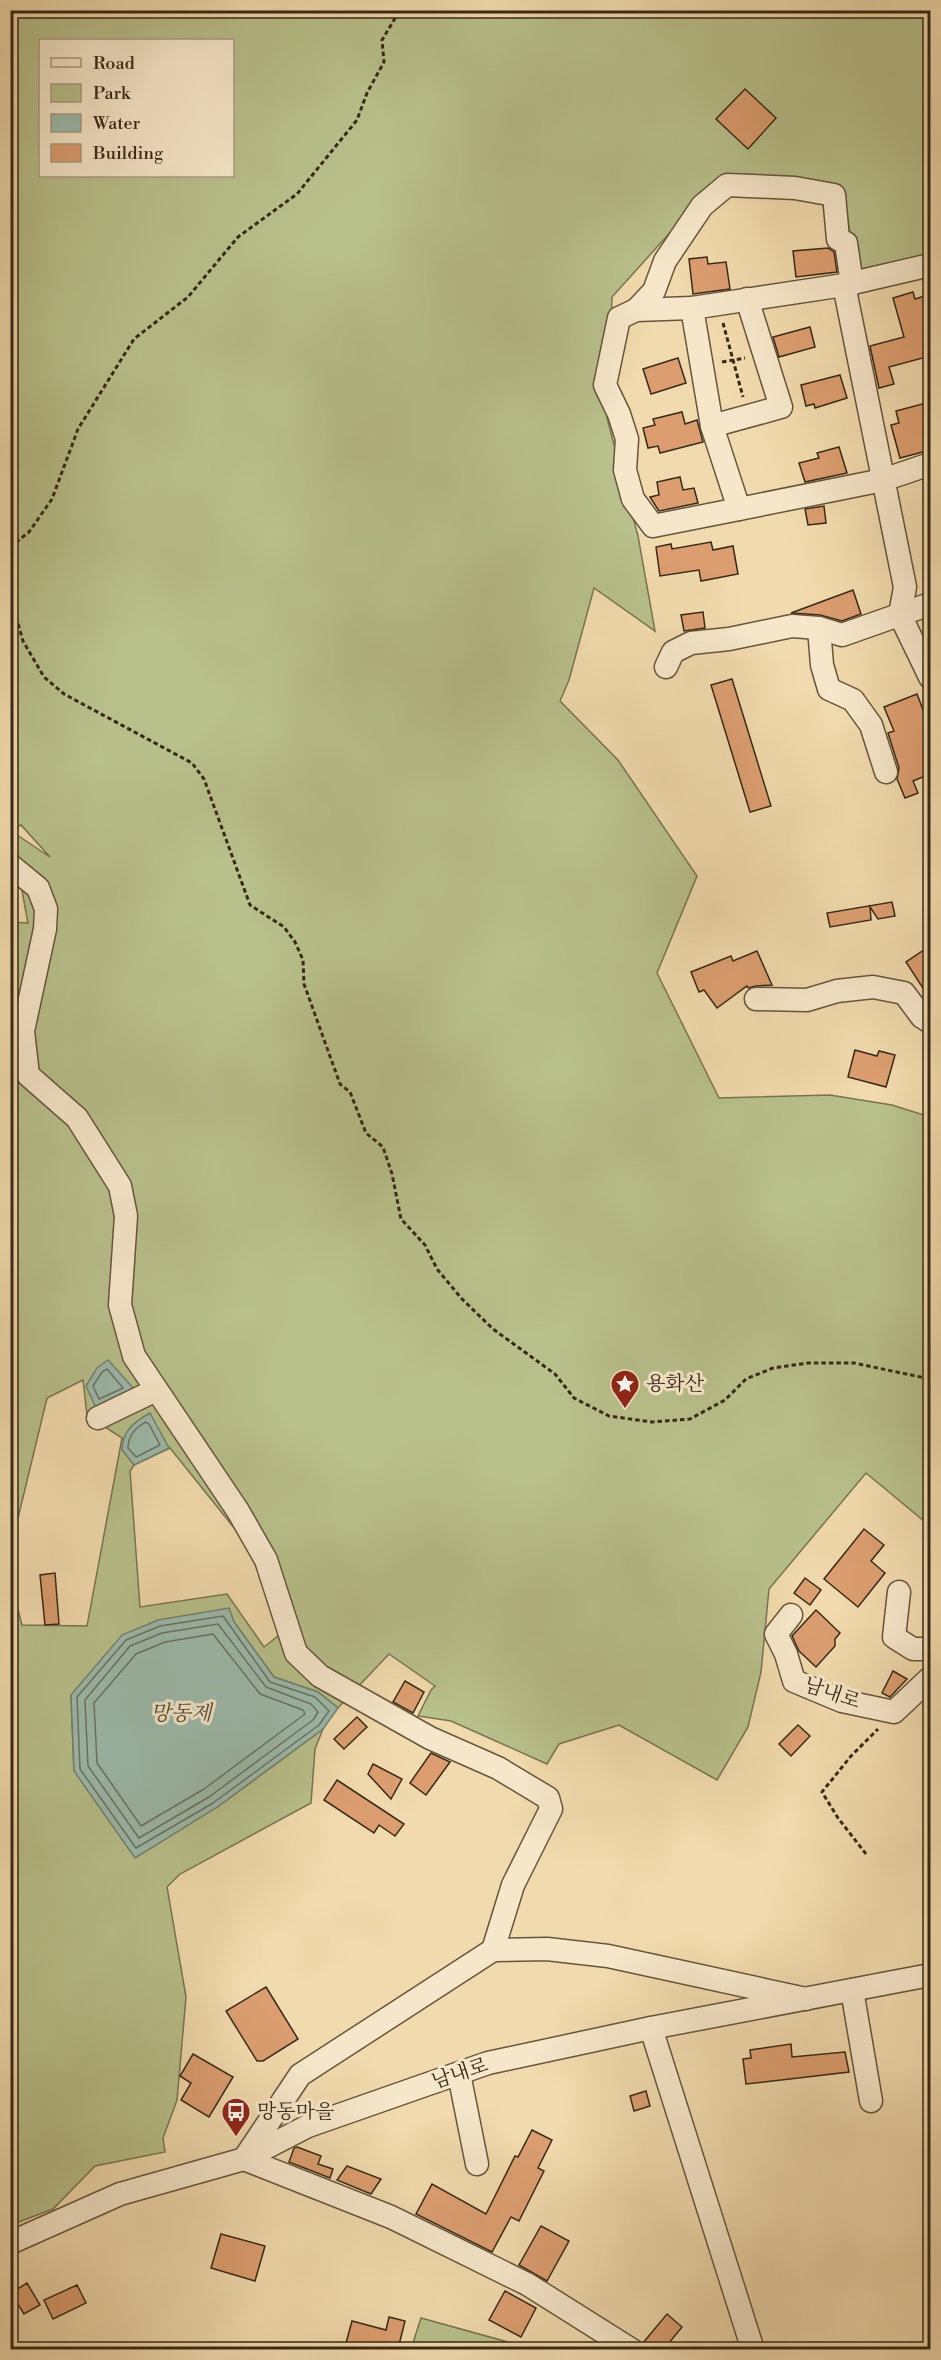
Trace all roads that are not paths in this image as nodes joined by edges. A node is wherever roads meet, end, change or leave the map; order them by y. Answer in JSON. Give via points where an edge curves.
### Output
{"nodes":[{"id":1,"x":930,"y":265,"type":"edge"},
{"id":2,"x":848,"y":284,"type":"junction"},
{"id":3,"x":747,"y":299,"type":"junction"},
{"id":4,"x":692,"y":308,"type":"junction"},
{"id":5,"x":636,"y":310,"type":"junction"},
{"id":6,"x":712,"y":426,"type":"junction"},
{"id":7,"x":930,"y":464,"type":"edge"},
{"id":8,"x":883,"y":480,"type":"junction"},
{"id":9,"x":739,"y":508,"type":"junction"},
{"id":10,"x":930,"y":604,"type":"edge"},
{"id":11,"x":900,"y":615,"type":"junction"},
{"id":12,"x":819,"y":628,"type":"junction"},
{"id":13,"x":666,"y":667,"type":"dead end"},
{"id":14,"x":930,"y":677,"type":"edge"},
{"id":15,"x":886,"y":772,"type":"dead end"},
{"id":16,"x":10,"y":865,"type":"edge"},
{"id":17,"x":756,"y":999,"type":"dead end"},
{"id":18,"x":930,"y":1022,"type":"edge"},
{"id":19,"x":156,"y":1390,"type":"junction"},
{"id":20,"x":99,"y":1418,"type":"dead end"},
{"id":21,"x":899,"y":1592,"type":"dead end"},
{"id":22,"x":791,"y":1615,"type":"dead end"},
{"id":23,"x":930,"y":1649,"type":"edge"},
{"id":24,"x":930,"y":1678,"type":"edge"},
{"id":25,"x":493,"y":1950,"type":"junction"},
{"id":26,"x":930,"y":1976,"type":"edge"},
{"id":27,"x":852,"y":1990,"type":"junction"},
{"id":28,"x":806,"y":1999,"type":"junction"},
{"id":29,"x":651,"y":2028,"type":"junction"},
{"id":30,"x":459,"y":2074,"type":"junction"},
{"id":31,"x":871,"y":2101,"type":"dead end"},
{"id":32,"x":244,"y":2159,"type":"junction"},
{"id":33,"x":477,"y":2164,"type":"dead end"},
{"id":34,"x":10,"y":2243,"type":"edge"},
{"id":35,"x":632,"y":2349,"type":"edge"},
{"id":36,"x":753,"y":2349,"type":"edge"}],
"edges":[{"from":1,"to":2,"type":"street"},
{"from":2,"to":3,"type":"street"},
{"from":2,"to":5,"type":"street","via":[[846,243],[838,239],[834,195],[795,188],[727,185],[702,206],[665,261],[654,291]]},
{"from":2,"to":8,"type":"street"},
{"from":3,"to":4,"type":"street"},
{"from":3,"to":6,"type":"street","via":[[781,407]]},
{"from":4,"to":5,"type":"street"},
{"from":4,"to":6,"type":"street"},
{"from":5,"to":9,"type":"street","via":[[619,318],[605,385],[627,439],[625,470],[633,499],[654,526]]},
{"from":6,"to":9,"type":"street"},
{"from":7,"to":8,"type":"street"},
{"from":8,"to":9,"type":"street"},
{"from":8,"to":11,"type":"street","via":[[905,587]]},
{"from":10,"to":11,"type":"street"},
{"from":11,"to":12,"type":"street","via":[[842,635]]},
{"from":11,"to":14,"type":"street"},
{"from":12,"to":13,"type":"street","via":[[792,626],[691,643],[673,652]]},
{"from":12,"to":15,"type":"street","via":[[829,689],[852,700],[871,725]]},
{"from":16,"to":19,"type":"street","via":[[38,888],[46,909],[23,1031],[28,1075],[77,1118],[120,1186],[126,1216],[120,1305],[134,1356]]},
{"from":17,"to":18,"type":"street","via":[[807,1000],[837,991],[873,987],[904,993]]},
{"from":19,"to":20,"type":"street"},
{"from":19,"to":25,"type":"street","via":[[238,1511],[266,1560],[296,1653],[320,1676],[548,1798],[551,1809],[513,1885]]},
{"from":21,"to":23,"type":"street","via":[[894,1637],[913,1649]]},
{"from":22,"to":24,"type":"street","name":"남내로","via":[[776,1634],[794,1681],[842,1701],[894,1712]]},
{"from":25,"to":28,"type":"street","via":[[547,1949],[608,1956]]},
{"from":25,"to":32,"type":"street","via":[[300,2075]]},
{"from":26,"to":27,"type":"street","name":"남내로"},
{"from":27,"to":28,"type":"street","name":"남내로"},
{"from":27,"to":31,"type":"street"},
{"from":28,"to":29,"type":"street","name":"남내로"},
{"from":29,"to":30,"type":"street","name":"남내로","via":[[488,2063]]},
{"from":29,"to":36,"type":"street"},
{"from":30,"to":32,"type":"street","name":"남내로","via":[[308,2126]]},
{"from":30,"to":33,"type":"street"},
{"from":32,"to":34,"type":"street","name":"남내로","via":[[120,2194]]},
{"from":32,"to":35,"type":"street","via":[[391,2217],[527,2284]]}]}
